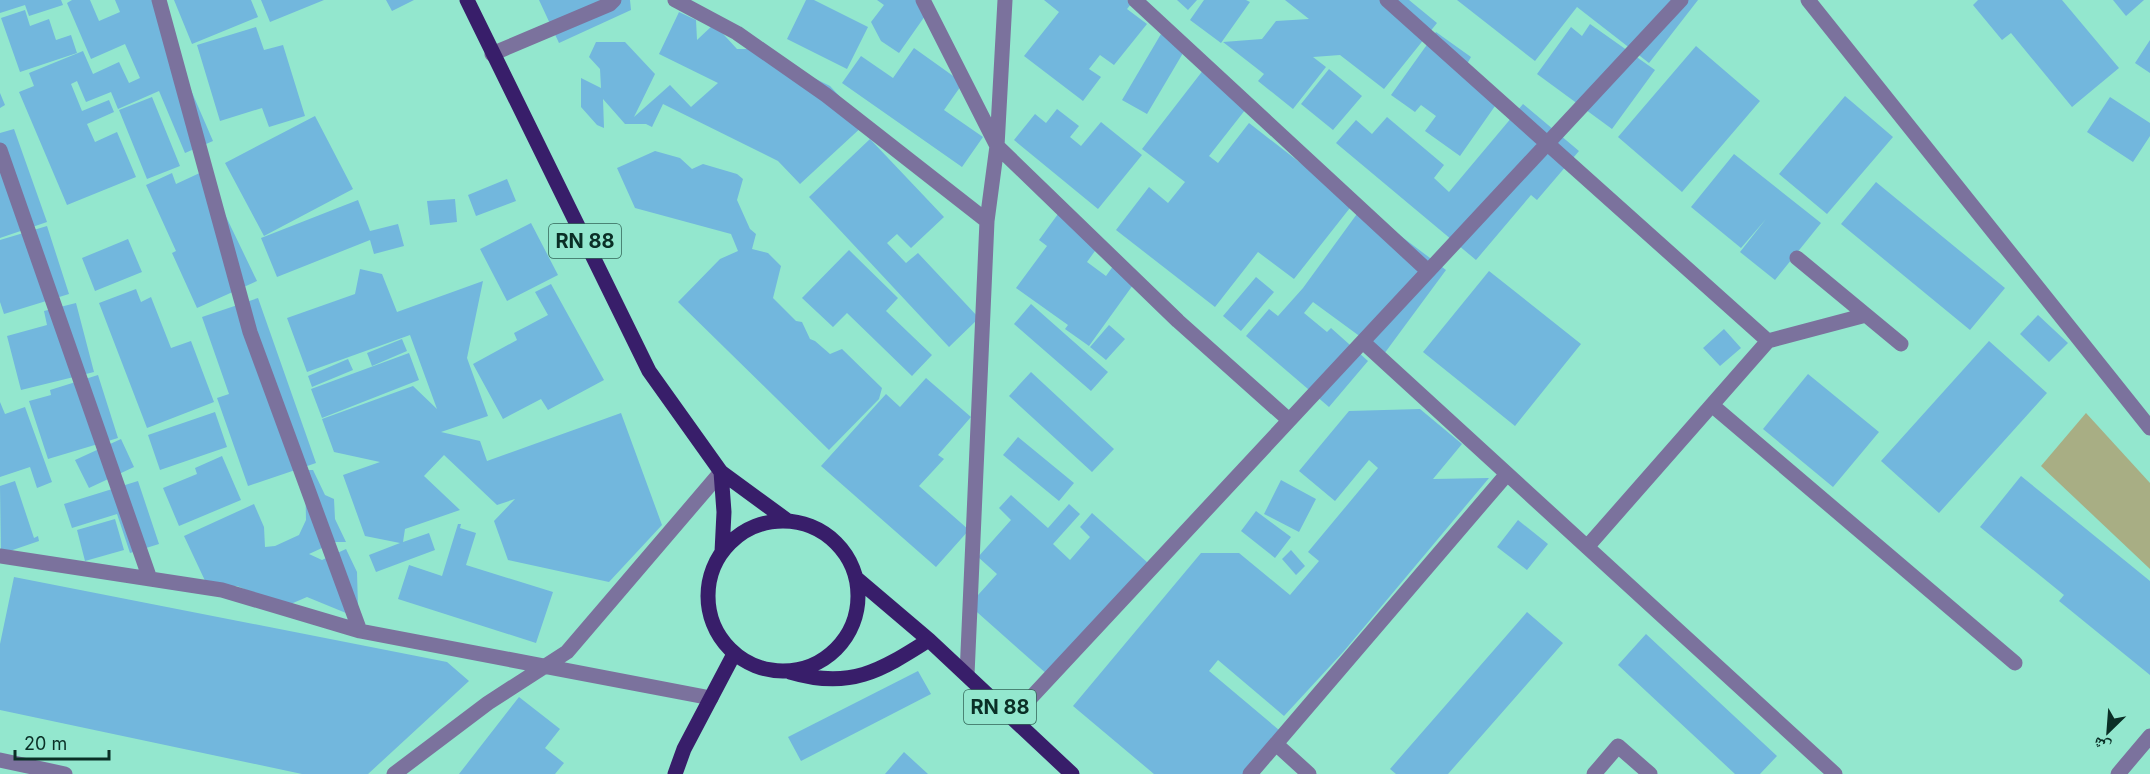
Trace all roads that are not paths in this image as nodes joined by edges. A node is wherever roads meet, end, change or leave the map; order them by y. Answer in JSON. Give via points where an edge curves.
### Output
{"nodes":[{"id":1,"x":159,"y":0,"type":"edge"},
{"id":2,"x":467,"y":0,"type":"edge"},
{"id":3,"x":614,"y":0,"type":"edge"},
{"id":4,"x":675,"y":0,"type":"edge"},
{"id":5,"x":923,"y":0,"type":"edge"},
{"id":6,"x":1005,"y":0,"type":"edge"},
{"id":7,"x":1135,"y":0,"type":"edge"},
{"id":8,"x":1388,"y":0,"type":"edge"},
{"id":9,"x":1681,"y":0,"type":"edge"},
{"id":10,"x":1808,"y":0,"type":"edge"},
{"id":11,"x":492,"y":54,"type":"junction"},
{"id":12,"x":1548,"y":143,"type":"junction"},
{"id":13,"x":997,"y":146,"type":"junction"},
{"id":14,"x":0,"y":150,"type":"edge"},
{"id":15,"x":987,"y":221,"type":"junction"},
{"id":16,"x":1797,"y":258,"type":"dead end"},
{"id":17,"x":1428,"y":271,"type":"junction"},
{"id":18,"x":1866,"y":315,"type":"junction"},
{"id":19,"x":1768,"y":341,"type":"junction"},
{"id":20,"x":1362,"y":342,"type":"junction"},
{"id":21,"x":1901,"y":344,"type":"dead end"},
{"id":22,"x":1713,"y":406,"type":"junction"},
{"id":23,"x":1289,"y":420,"type":"junction"},
{"id":24,"x":2150,"y":428,"type":"edge"},
{"id":25,"x":721,"y":472,"type":"junction"},
{"id":26,"x":1507,"y":474,"type":"junction"},
{"id":27,"x":788,"y":521,"type":"junction"},
{"id":28,"x":1587,"y":547,"type":"junction"},
{"id":29,"x":722,"y":552,"type":"junction"},
{"id":30,"x":0,"y":556,"type":"edge"},
{"id":31,"x":856,"y":578,"type":"junction"},
{"id":32,"x":150,"y":579,"type":"junction"},
{"id":33,"x":360,"y":631,"type":"junction"},
{"id":34,"x":929,"y":640,"type":"junction"},
{"id":35,"x":734,"y":654,"type":"junction"},
{"id":36,"x":2015,"y":663,"type":"dead end"},
{"id":37,"x":546,"y":667,"type":"junction"},
{"id":38,"x":788,"y":671,"type":"junction"},
{"id":39,"x":967,"y":675,"type":"junction"},
{"id":40,"x":711,"y":698,"type":"junction"},
{"id":41,"x":1012,"y":718,"type":"junction"},
{"id":42,"x":2150,"y":736,"type":"edge"},
{"id":43,"x":1276,"y":744,"type":"junction"},
{"id":44,"x":2,"y":765,"type":"edge"},
{"id":45,"x":65,"y":774,"type":"edge"},
{"id":46,"x":394,"y":774,"type":"edge"},
{"id":47,"x":675,"y":774,"type":"edge"},
{"id":48,"x":1072,"y":774,"type":"edge"},
{"id":49,"x":1250,"y":774,"type":"edge"},
{"id":50,"x":1309,"y":774,"type":"edge"},
{"id":51,"x":1594,"y":774,"type":"edge"},
{"id":52,"x":1650,"y":774,"type":"edge"},
{"id":53,"x":1835,"y":774,"type":"edge"},
{"id":54,"x":2118,"y":774,"type":"edge"}],
"edges":[{"from":1,"to":33,"type":"street","via":[[250,332]]},
{"from":2,"to":11,"type":"main road","number":"RN 88"},
{"from":3,"to":11,"type":"street"},
{"from":4,"to":15,"type":"street","via":[[737,33],[826,95]]},
{"from":5,"to":13,"type":"street"},
{"from":6,"to":13,"type":"street"},
{"from":7,"to":17,"type":"street"},
{"from":8,"to":12,"type":"street"},
{"from":9,"to":12,"type":"street"},
{"from":10,"to":24,"type":"street"},
{"from":11,"to":25,"type":"main road","number":"RN 88","via":[[649,371]]},
{"from":12,"to":17,"type":"street"},
{"from":12,"to":19,"type":"street"},
{"from":13,"to":15,"type":"street"},
{"from":13,"to":23,"type":"street","via":[[1178,321]]},
{"from":14,"to":32,"type":"street"},
{"from":15,"to":39,"type":"street"},
{"from":16,"to":18,"type":"street"},
{"from":17,"to":20,"type":"street"},
{"from":18,"to":19,"type":"street"},
{"from":18,"to":21,"type":"street"},
{"from":19,"to":22,"type":"street"},
{"from":20,"to":23,"type":"street"},
{"from":20,"to":26,"type":"street"},
{"from":22,"to":28,"type":"street"},
{"from":22,"to":36,"type":"street"},
{"from":23,"to":41,"type":"street"},
{"from":25,"to":27,"type":"main road","number":"RN 88"},
{"from":25,"to":29,"type":"main road"},
{"from":25,"to":37,"type":"street","via":[[567,652]]},
{"from":26,"to":28,"type":"street"},
{"from":26,"to":43,"type":"street"},
{"from":27,"to":29,"type":"main road","via":[[751,528],[734,538]]},
{"from":27,"to":31,"type":"main road","via":[[824,533],[849,560]]},
{"from":28,"to":53,"type":"street"},
{"from":29,"to":35,"type":"main road","via":[[710,577],[708,605],[712,624]]},
{"from":30,"to":32,"type":"street"},
{"from":31,"to":34,"type":"main road","number":"RN 88"},
{"from":31,"to":38,"type":"main road","via":[[856,615],[849,633],[823,660]]},
{"from":32,"to":33,"type":"street","via":[[222,590]]},
{"from":33,"to":37,"type":"street"},
{"from":34,"to":38,"type":"main road","via":[[866,675],[831,680]]},
{"from":34,"to":39,"type":"main road","number":"RN 88"},
{"from":35,"to":38,"type":"main road","via":[[768,670]]},
{"from":35,"to":40,"type":"main road"},
{"from":37,"to":40,"type":"street"},
{"from":37,"to":46,"type":"street","via":[[488,703]]},
{"from":39,"to":41,"type":"main road","number":"RN 88"},
{"from":40,"to":47,"type":"main road"},
{"from":41,"to":48,"type":"main road","number":"RN 88"},
{"from":42,"to":54,"type":"street"},
{"from":43,"to":49,"type":"street"},
{"from":43,"to":50,"type":"street"},
{"from":44,"to":45,"type":"street"},
{"from":51,"to":52,"type":"street","via":[[1618,746]]}]}
